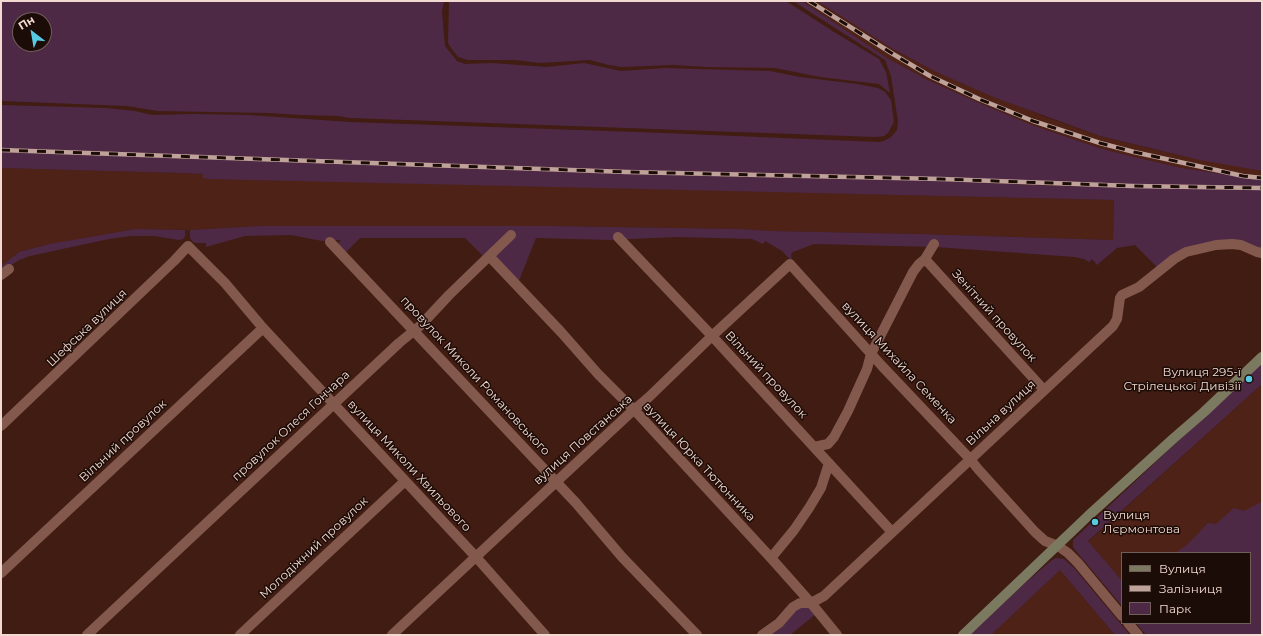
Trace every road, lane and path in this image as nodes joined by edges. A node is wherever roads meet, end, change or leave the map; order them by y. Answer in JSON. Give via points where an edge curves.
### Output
{"nodes":[{"id":1,"x":512,"y":235,"type":"dead end"},
{"id":2,"x":618,"y":237,"type":"dead end"},
{"id":3,"x":330,"y":242,"type":"dead end"},
{"id":4,"x":934,"y":244,"type":"dead end"},
{"id":5,"x":188,"y":246,"type":"joint"},
{"id":6,"x":1262,"y":253,"type":"edge"},
{"id":7,"x":490,"y":257,"type":"junction"},
{"id":8,"x":925,"y":259,"type":"junction"},
{"id":9,"x":790,"y":264,"type":"joint"},
{"id":10,"x":263,"y":328,"type":"junction"},
{"id":11,"x":414,"y":330,"type":"junction"},
{"id":12,"x":712,"y":336,"type":"junction"},
{"id":13,"x":871,"y":354,"type":"junction"},
{"id":14,"x":1262,"y":357,"type":"edge"},
{"id":15,"x":1044,"y":390,"type":"junction"},
{"id":16,"x":334,"y":405,"type":"junction"},
{"id":17,"x":634,"y":410,"type":"junction"},
{"id":18,"x":1,"y":426,"type":"edge"},
{"id":19,"x":814,"y":447,"type":"junction"},
{"id":20,"x":970,"y":459,"type":"junction"},
{"id":21,"x":829,"y":463,"type":"junction"},
{"id":22,"x":405,"y":481,"type":"junction"},
{"id":23,"x":556,"y":482,"type":"junction"},
{"id":24,"x":892,"y":532,"type":"junction"},
{"id":25,"x":1058,"y":546,"type":"junction"},
{"id":26,"x":476,"y":557,"type":"junction"},
{"id":27,"x":771,"y":558,"type":"junction"},
{"id":28,"x":1,"y":573,"type":"edge"},
{"id":29,"x":812,"y":603,"type":"junction"},
{"id":30,"x":1121,"y":615,"type":"edge"},
{"id":31,"x":1129,"y":624,"type":"edge"},
{"id":32,"x":87,"y":635,"type":"edge"},
{"id":33,"x":240,"y":635,"type":"edge"},
{"id":34,"x":392,"y":635,"type":"edge"},
{"id":35,"x":545,"y":635,"type":"edge"},
{"id":36,"x":697,"y":635,"type":"edge"},
{"id":37,"x":762,"y":635,"type":"edge"},
{"id":38,"x":837,"y":635,"type":"edge"},
{"id":39,"x":963,"y":635,"type":"edge"},
{"id":40,"x":1138,"y":635,"type":"edge"}],
"edges":[{"from":1,"to":7,"type":"street","name":"провулок Олеся Гончара"},
{"from":2,"to":12,"type":"street","name":"Вільний провулок"},
{"from":3,"to":11,"type":"street","name":"провулок Миколи Романовського"},
{"from":4,"to":8,"type":"street"},
{"from":5,"to":10,"type":"street","name":"вулиця Миколи Хвильового","via":[[225,283]]},
{"from":5,"to":18,"type":"street","name":"Шефська вулиця"},
{"from":6,"to":15,"type":"street","name":"Вільна вулиця","via":[[1232,244],[1186,252],[1174,259],[1139,287],[1122,295],[1113,326]]},
{"from":7,"to":11,"type":"street","name":"провулок Олеся Гончара"},
{"from":7,"to":17,"type":"street","name":"вулиця Юрка Тютюнника"},
{"from":8,"to":13,"type":"street","via":[[913,272]]},
{"from":8,"to":15,"type":"street","name":"Зенітний провулок"},
{"from":9,"to":12,"type":"street","name":"вулиця Повстанська"},
{"from":9,"to":13,"type":"street","name":"вулиця Михайла Семенка"},
{"from":10,"to":16,"type":"street","name":"вулиця Миколи Хвильового"},
{"from":10,"to":28,"type":"street","name":"Вільний провулок"},
{"from":11,"to":16,"type":"street","name":"провулок Олеся Гончара"},
{"from":11,"to":23,"type":"street","name":"провулок Миколи Романовського"},
{"from":12,"to":17,"type":"street","name":"вулиця Повстанська"},
{"from":12,"to":19,"type":"street","name":"Вільний провулок"},
{"from":13,"to":19,"type":"street","via":[[848,411],[834,437],[828,444]]},
{"from":13,"to":20,"type":"street","name":"вулиця Михайла Семенка"},
{"from":14,"to":25,"type":"street"},
{"from":15,"to":20,"type":"street","name":"Вільна вулиця"},
{"from":16,"to":22,"type":"street","name":"вулиця Миколи Хвильового"},
{"from":16,"to":32,"type":"street","name":"провулок Олеся Гончара"},
{"from":17,"to":23,"type":"street","name":"вулиця Повстанська"},
{"from":17,"to":27,"type":"street","name":"вулиця Юрка Тютюнника"},
{"from":19,"to":21,"type":"street","name":"Вільний провулок"},
{"from":20,"to":24,"type":"street","name":"Вільна вулиця"},
{"from":20,"to":25,"type":"street","name":"вулиця Михайла Семенка","via":[[1035,532],[1045,541]]},
{"from":21,"to":24,"type":"street","name":"Вільний провулок"},
{"from":21,"to":27,"type":"street","via":[[821,488],[809,508]]},
{"from":22,"to":26,"type":"street","name":"вулиця Миколи Хвильового"},
{"from":22,"to":33,"type":"street","name":"Молодіжний провулок"},
{"from":23,"to":26,"type":"street","name":"вулиця Повстанська"},
{"from":23,"to":36,"type":"street","name":"провулок Миколи Романовського","via":[[622,557]]},
{"from":24,"to":29,"type":"street","name":"Вільна вулиця","via":[[824,596]]},
{"from":25,"to":30,"type":"street","name":"вулиця Михайла Семенка","via":[[1078,563]]},
{"from":25,"to":39,"type":"street"},
{"from":26,"to":34,"type":"street","name":"вулиця Повстанська"},
{"from":26,"to":35,"type":"street","name":"вулиця Миколи Хвильового"},
{"from":27,"to":29,"type":"street","name":"вулиця Юрка Тютюнника"},
{"from":29,"to":37,"type":"street","name":"Вільна вулиця","via":[[800,603],[793,607],[779,623]]},
{"from":29,"to":38,"type":"street","name":"вулиця Юрка Тютюнника"},
{"from":31,"to":40,"type":"street"}]}
